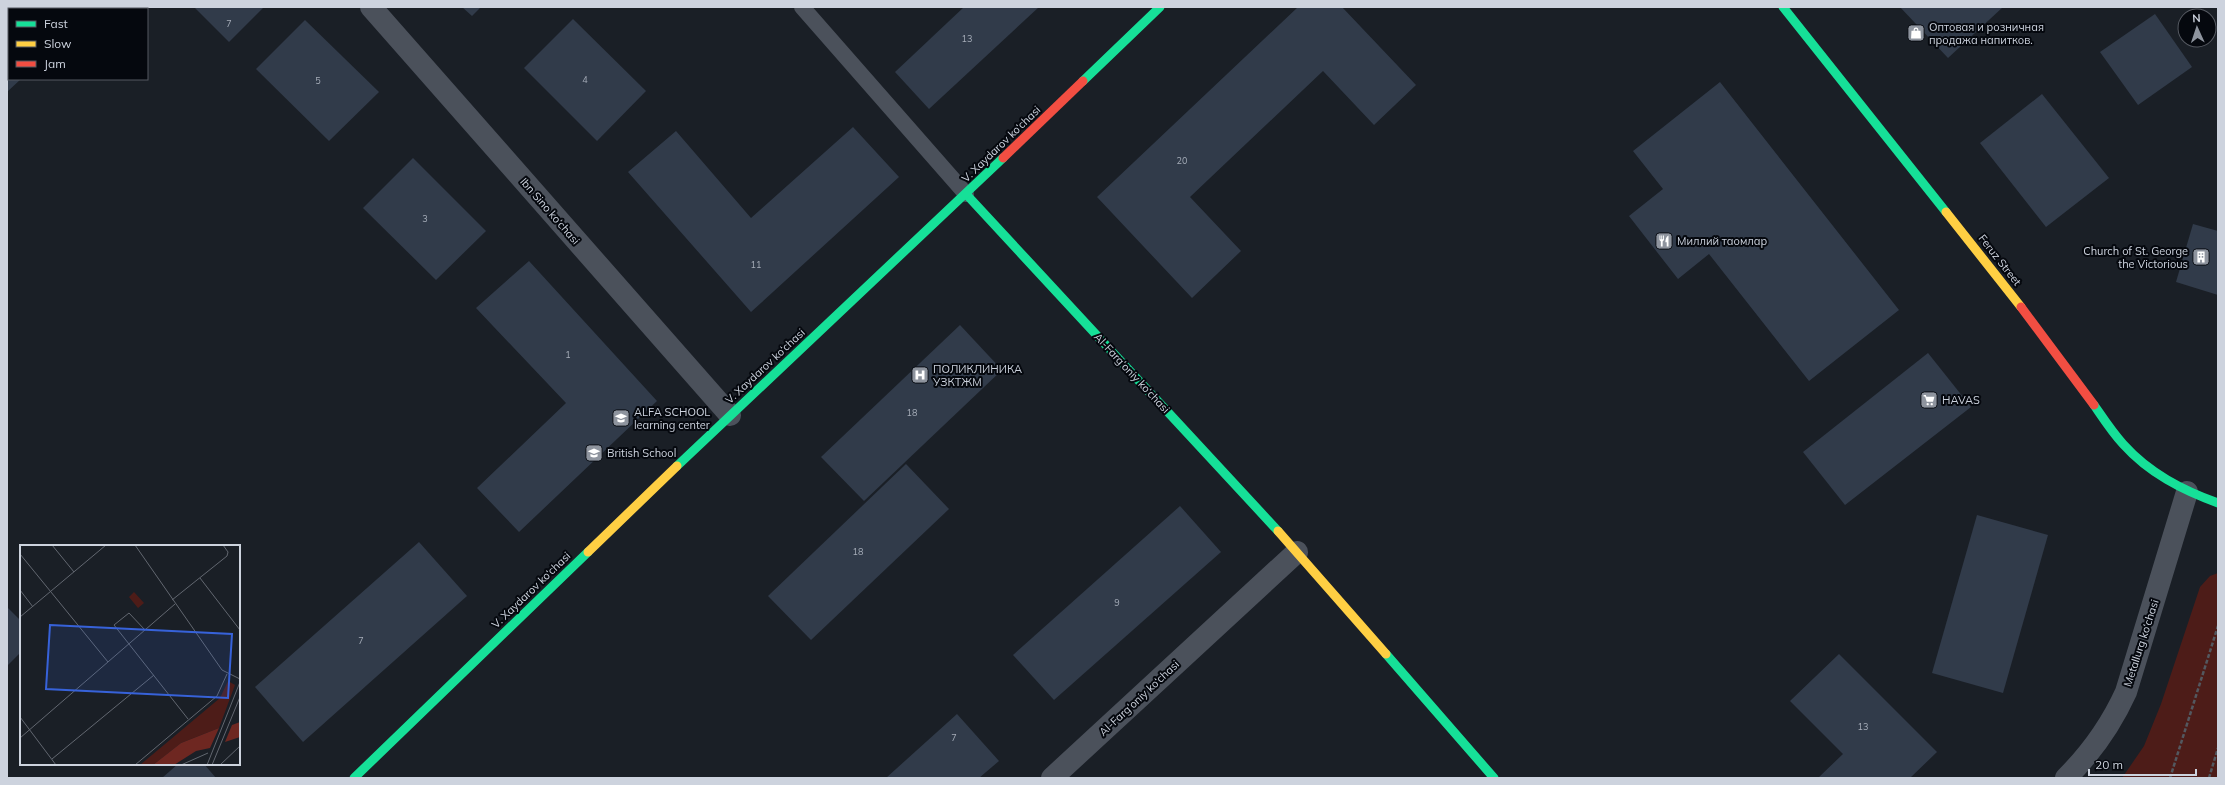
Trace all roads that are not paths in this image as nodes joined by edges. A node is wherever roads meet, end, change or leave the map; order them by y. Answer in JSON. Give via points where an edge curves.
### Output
{"nodes":[{"id":1,"x":371,"y":7,"type":"edge"},
{"id":2,"x":802,"y":7,"type":"edge"},
{"id":3,"x":1160,"y":7,"type":"edge"},
{"id":4,"x":1783,"y":7,"type":"edge"},
{"id":5,"x":966,"y":194,"type":"junction"},
{"id":6,"x":730,"y":415,"type":"junction"},
{"id":7,"x":2187,"y":492,"type":"junction"},
{"id":8,"x":2218,"y":503,"type":"edge"},
{"id":9,"x":1297,"y":552,"type":"junction"},
{"id":10,"x":354,"y":778,"type":"edge"},
{"id":11,"x":1052,"y":778,"type":"edge"},
{"id":12,"x":1494,"y":778,"type":"edge"},
{"id":13,"x":2066,"y":778,"type":"edge"}],
"edges":[{"from":1,"to":6,"type":"street","name":"Ibn Sino ko‘chasi"},
{"from":2,"to":5,"type":"lane"},
{"from":3,"to":5,"type":"street","name":"V. Xaydarov ko‘chasi"},
{"from":4,"to":7,"type":"street","name":"Feruz Street","via":[[2006,287],[2123,444],[2149,468]]},
{"from":5,"to":6,"type":"street","name":"V. Xaydarov ko‘chasi"},
{"from":5,"to":9,"type":"street","name":"Al-Farg‘oniy ko‘chasi"},
{"from":6,"to":10,"type":"street","name":"V. Xaydarov ko‘chasi"},
{"from":7,"to":8,"type":"street","name":"Feruz Street"},
{"from":7,"to":13,"type":"street","name":"Metallurg ko‘chasi","via":[[2126,692],[2100,739]]},
{"from":9,"to":11,"type":"street","name":"Al-Farg‘oniy ko‘chasi"},
{"from":9,"to":12,"type":"street","name":"Al-Farg‘oniy ko‘chasi"}]}
